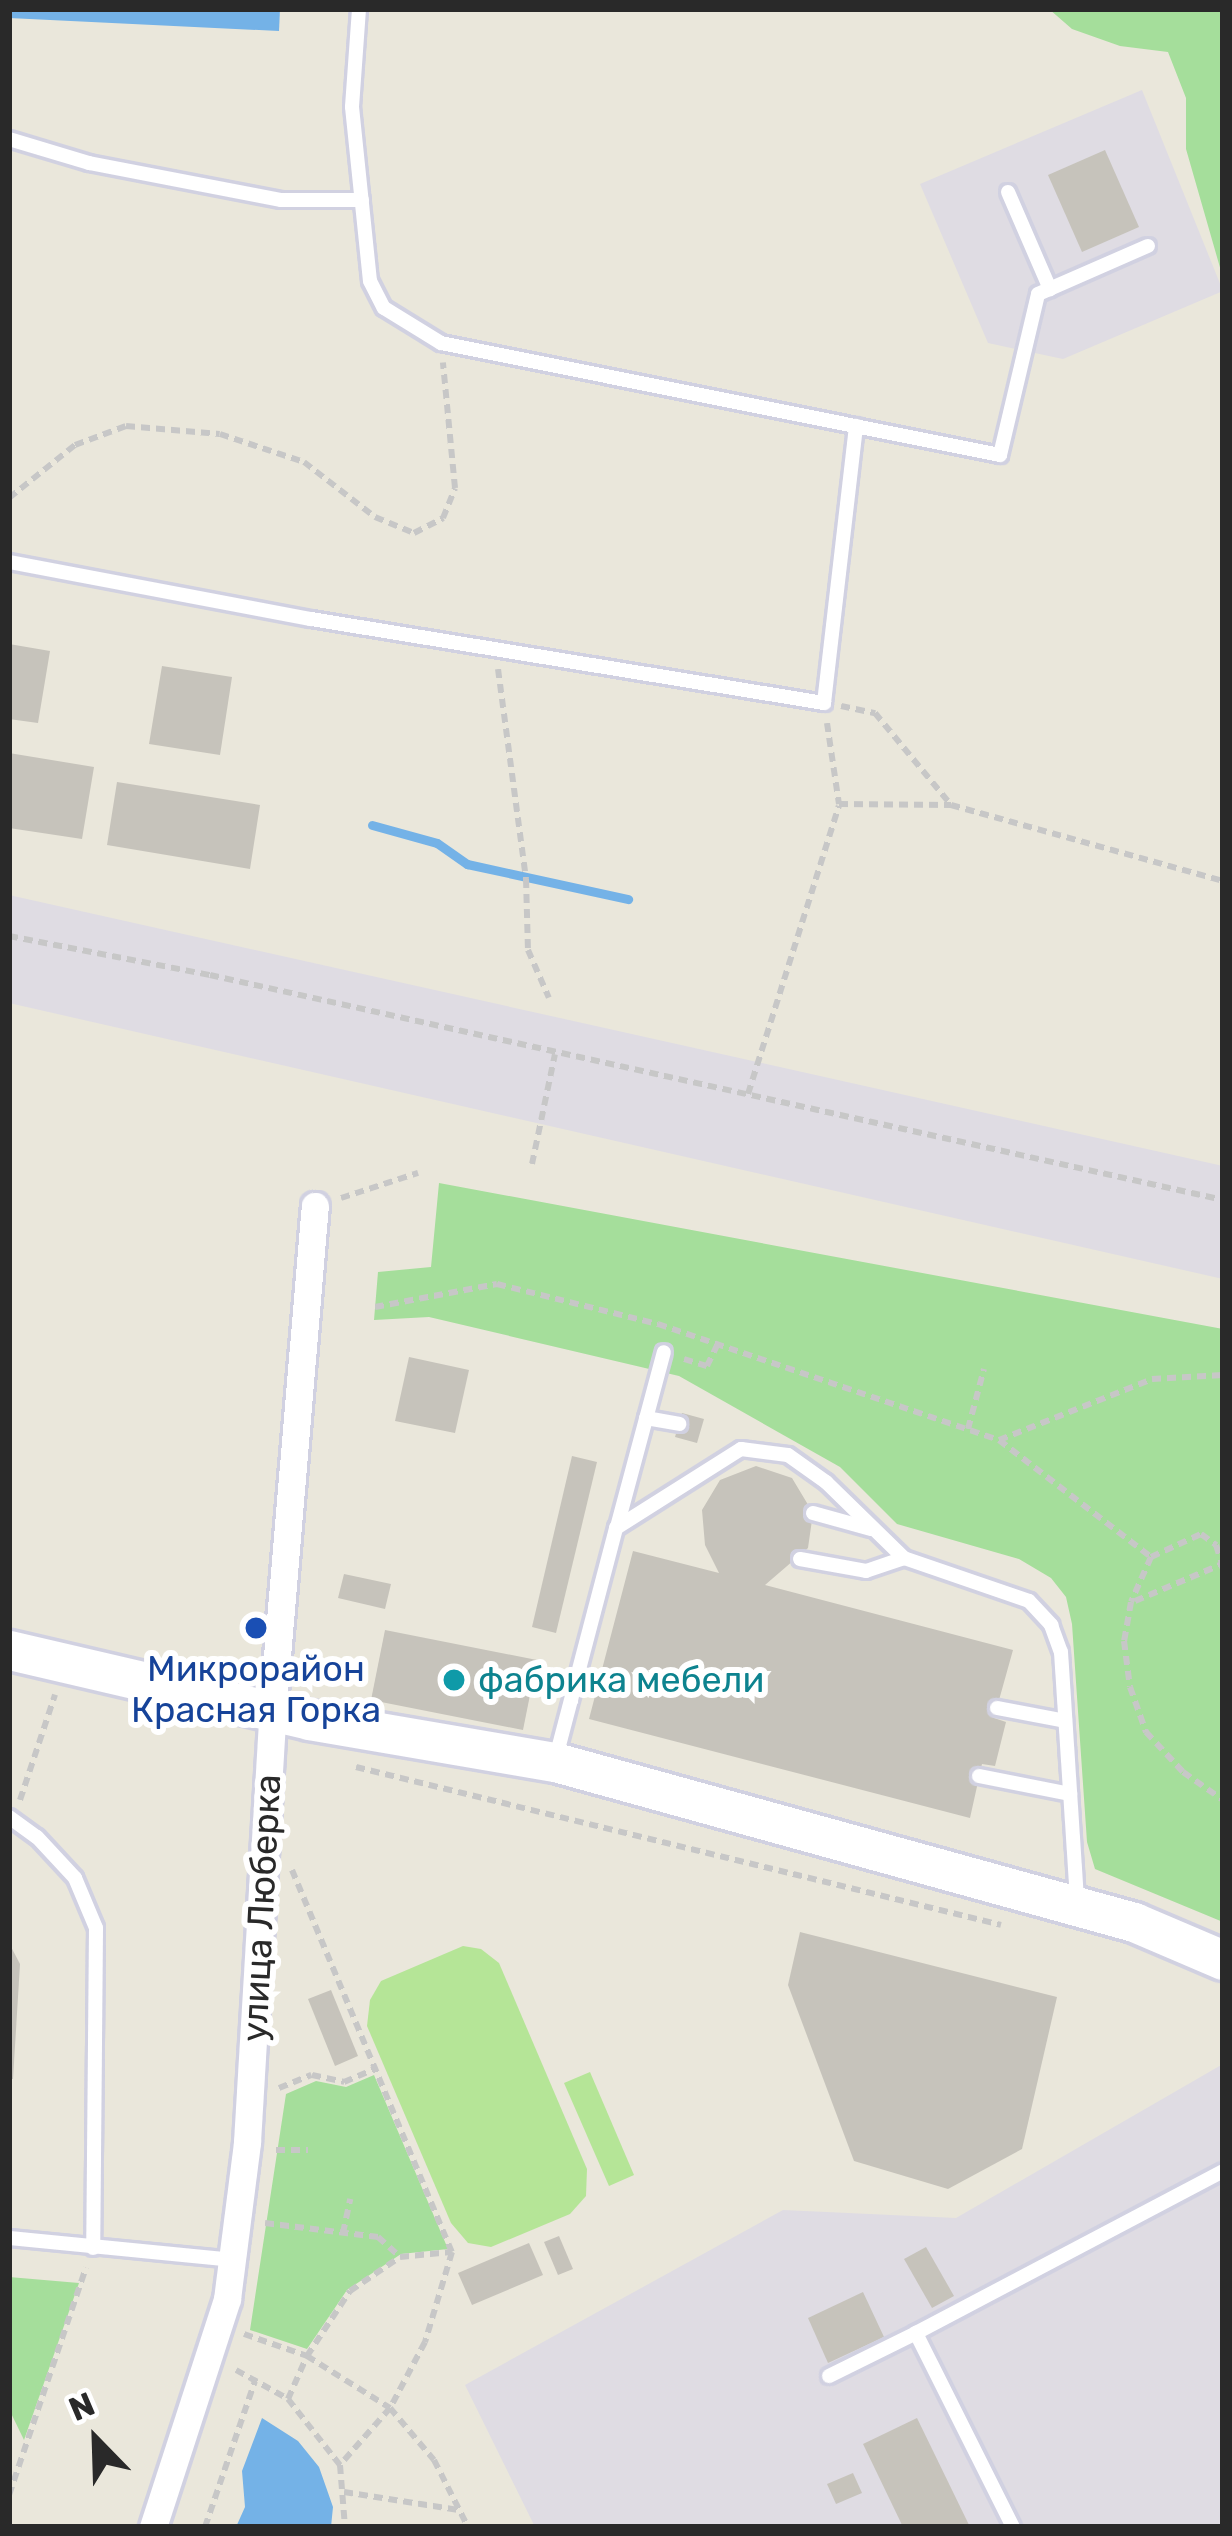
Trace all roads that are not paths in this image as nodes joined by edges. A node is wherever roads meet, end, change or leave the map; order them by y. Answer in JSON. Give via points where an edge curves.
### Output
{"nodes":[{"id":1,"x":359,"y":9,"type":"edge"},
{"id":2,"x":9,"y":139,"type":"edge"},
{"id":3,"x":1008,"y":192,"type":"dead end"},
{"id":4,"x":362,"y":200,"type":"junction"},
{"id":5,"x":1148,"y":246,"type":"dead end"},
{"id":6,"x":1050,"y":289,"type":"junction"},
{"id":7,"x":856,"y":426,"type":"junction"},
{"id":8,"x":9,"y":562,"type":"edge"},
{"id":9,"x":314,"y":1207,"type":"road end"},
{"id":10,"x":664,"y":1352,"type":"dead end"},
{"id":11,"x":646,"y":1418,"type":"junction"},
{"id":12,"x":679,"y":1424,"type":"dead end"},
{"id":13,"x":813,"y":1513,"type":"dead end"},
{"id":14,"x":616,"y":1528,"type":"junction"},
{"id":15,"x":875,"y":1530,"type":"junction"},
{"id":16,"x":904,"y":1558,"type":"junction"},
{"id":17,"x":800,"y":1559,"type":"dead end"},
{"id":18,"x":9,"y":1650,"type":"edge"},
{"id":19,"x":997,"y":1708,"type":"dead end"},
{"id":20,"x":273,"y":1712,"type":"junction"},
{"id":21,"x":1065,"y":1721,"type":"junction"},
{"id":22,"x":555,"y":1762,"type":"junction"},
{"id":23,"x":979,"y":1776,"type":"dead end"},
{"id":24,"x":1070,"y":1794,"type":"junction"},
{"id":25,"x":11,"y":1819,"type":"edge"},
{"id":26,"x":1077,"y":1909,"type":"junction"},
{"id":27,"x":1223,"y":1960,"type":"edge"},
{"id":28,"x":1223,"y":2171,"type":"edge"},
{"id":29,"x":9,"y":2238,"type":"edge"},
{"id":30,"x":93,"y":2248,"type":"junction"},
{"id":31,"x":232,"y":2260,"type":"junction"},
{"id":32,"x":916,"y":2333,"type":"junction"},
{"id":33,"x":829,"y":2376,"type":"dead end"},
{"id":34,"x":153,"y":2527,"type":"edge"},
{"id":35,"x":1013,"y":2527,"type":"edge"}],
"edges":[{"from":1,"to":4,"type":"lane","via":[[352,106]]},
{"from":2,"to":4,"type":"lane","via":[[88,163],[281,200]]},
{"from":3,"to":6,"type":"lane"},
{"from":4,"to":7,"type":"lane","via":[[370,281],[384,308],[441,343]]},
{"from":5,"to":6,"type":"lane"},
{"from":6,"to":7,"type":"lane","via":[[1038,294],[1000,455]]},
{"from":7,"to":8,"type":"lane","via":[[824,703]]},
{"from":9,"to":20,"type":"street","name":"улица Люберка"},
{"from":10,"to":11,"type":"lane"},
{"from":11,"to":12,"type":"lane"},
{"from":11,"to":14,"type":"lane"},
{"from":13,"to":15,"type":"lane"},
{"from":14,"to":15,"type":"lane","via":[[741,1449],[788,1455]]},
{"from":14,"to":22,"type":"lane"},
{"from":15,"to":16,"type":"lane"},
{"from":16,"to":17,"type":"lane","via":[[866,1571]]},
{"from":16,"to":21,"type":"lane","via":[[1029,1600],[1051,1625],[1060,1652]]},
{"from":18,"to":20,"type":"street"},
{"from":19,"to":21,"type":"lane"},
{"from":20,"to":22,"type":"street"},
{"from":20,"to":31,"type":"street","name":"улица Люберка","via":[[247,2142]]},
{"from":21,"to":24,"type":"lane"},
{"from":22,"to":26,"type":"street"},
{"from":23,"to":24,"type":"lane"},
{"from":24,"to":26,"type":"lane"},
{"from":25,"to":30,"type":"lane","via":[[75,1878],[96,1928]]},
{"from":26,"to":27,"type":"street","via":[[1164,1931]]},
{"from":28,"to":32,"type":"lane"},
{"from":29,"to":30,"type":"lane"},
{"from":30,"to":31,"type":"lane"},
{"from":31,"to":34,"type":"street","name":"улица Люберка","via":[[227,2299]]},
{"from":32,"to":33,"type":"lane"},
{"from":32,"to":35,"type":"lane"}]}
